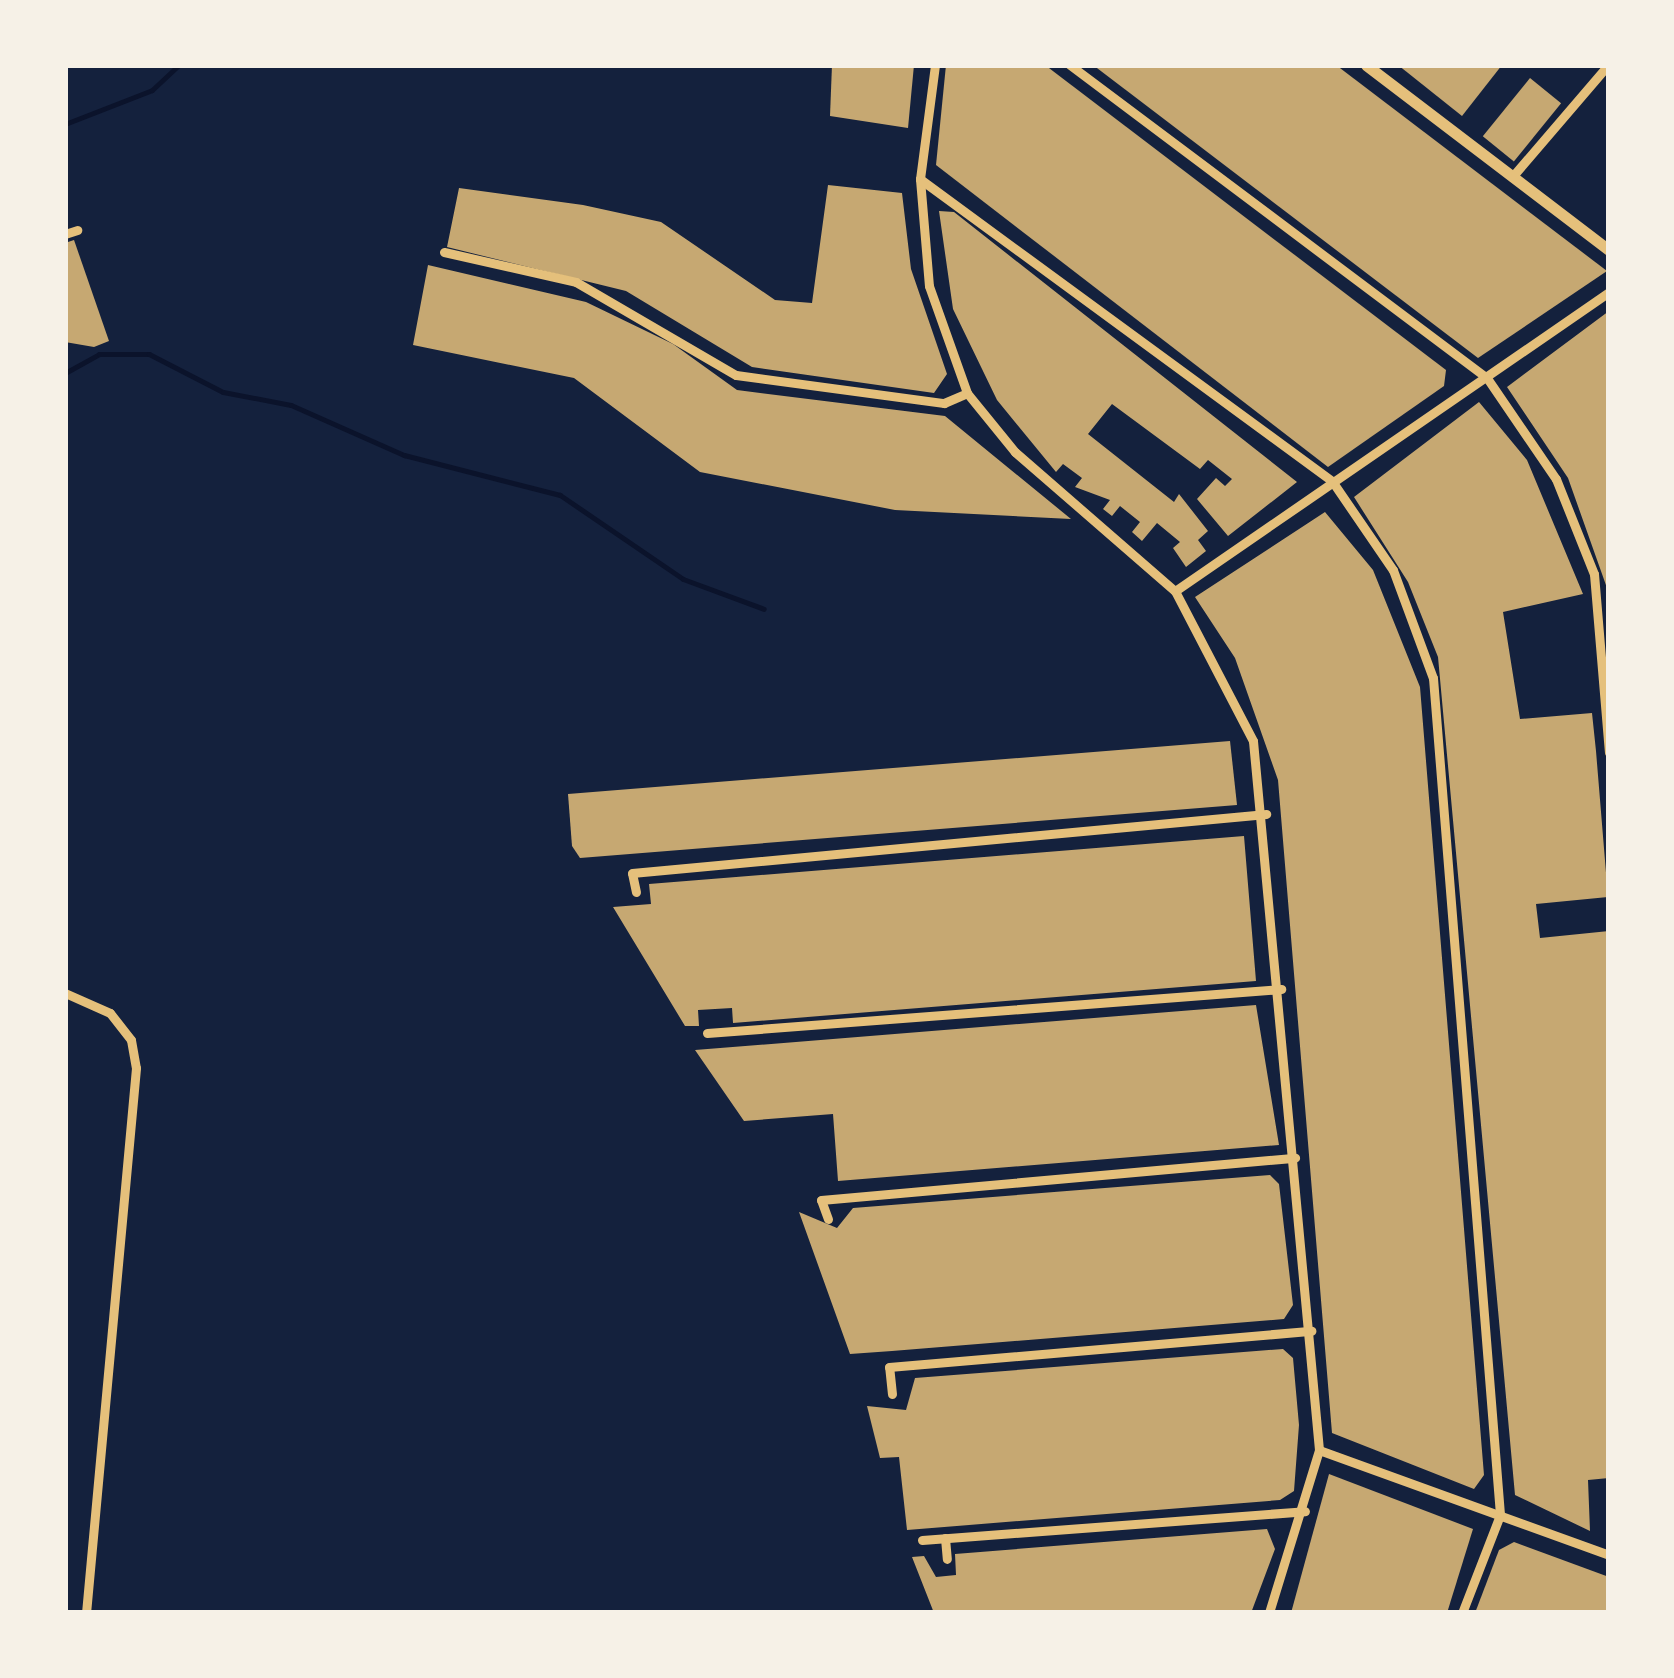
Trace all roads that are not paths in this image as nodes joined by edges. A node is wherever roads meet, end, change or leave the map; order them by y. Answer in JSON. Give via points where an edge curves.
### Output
{"nodes":[{"id":1,"x":935,"y":65,"type":"edge"},
{"id":2,"x":1070,"y":65,"type":"edge"},
{"id":3,"x":1366,"y":65,"type":"edge"},
{"id":4,"x":1608,"y":65,"type":"edge"},
{"id":5,"x":1512,"y":177,"type":"junction"},
{"id":6,"x":920,"y":179,"type":"junction"},
{"id":7,"x":77,"y":230,"type":"dead end"},
{"id":8,"x":65,"y":234,"type":"edge"},
{"id":9,"x":1609,"y":250,"type":"edge"},
{"id":10,"x":444,"y":252,"type":"dead end"},
{"id":11,"x":1609,"y":292,"type":"edge"},
{"id":12,"x":1487,"y":378,"type":"junction"},
{"id":13,"x":967,"y":393,"type":"junction"},
{"id":14,"x":1332,"y":480,"type":"junction"},
{"id":15,"x":1175,"y":591,"type":"junction"},
{"id":16,"x":1609,"y":752,"type":"edge"},
{"id":17,"x":1266,"y":814,"type":"junction"},
{"id":18,"x":636,"y":892,"type":"dead end"},
{"id":19,"x":1282,"y":989,"type":"junction"},
{"id":20,"x":65,"y":993,"type":"edge"},
{"id":21,"x":707,"y":1033,"type":"dead end"},
{"id":22,"x":1295,"y":1158,"type":"junction"},
{"id":23,"x":828,"y":1219,"type":"dead end"},
{"id":24,"x":1311,"y":1331,"type":"junction"},
{"id":25,"x":892,"y":1394,"type":"dead end"},
{"id":26,"x":1319,"y":1450,"type":"junction"},
{"id":27,"x":1305,"y":1511,"type":"junction"},
{"id":28,"x":1500,"y":1516,"type":"junction"},
{"id":29,"x":945,"y":1538,"type":"junction"},
{"id":30,"x":922,"y":1540,"type":"dead end"},
{"id":31,"x":1609,"y":1555,"type":"edge"},
{"id":32,"x":947,"y":1559,"type":"dead end"},
{"id":33,"x":86,"y":1613,"type":"edge"},
{"id":34,"x":1269,"y":1613,"type":"edge"},
{"id":35,"x":1462,"y":1613,"type":"edge"}],
"edges":[{"from":1,"to":6,"type":"street"},
{"from":2,"to":12,"type":"street"},
{"from":3,"to":5,"type":"main road"},
{"from":4,"to":5,"type":"street"},
{"from":5,"to":9,"type":"main road"},
{"from":6,"to":13,"type":"street","via":[[928,286]]},
{"from":6,"to":14,"type":"street"},
{"from":7,"to":8,"type":"street"},
{"from":10,"to":13,"type":"street","via":[[576,282],[736,375],[944,403]]},
{"from":11,"to":12,"type":"street"},
{"from":12,"to":14,"type":"street"},
{"from":12,"to":16,"type":"street","via":[[1556,479],[1594,574]]},
{"from":13,"to":15,"type":"street","via":[[1014,452]]},
{"from":14,"to":15,"type":"street"},
{"from":14,"to":28,"type":"street","via":[[1392,570],[1433,678]]},
{"from":15,"to":17,"type":"street","via":[[1253,740]]},
{"from":17,"to":18,"type":"street","via":[[632,873]]},
{"from":17,"to":19,"type":"street"},
{"from":19,"to":21,"type":"street"},
{"from":19,"to":22,"type":"street"},
{"from":20,"to":33,"type":"street","via":[[110,1014],[131,1040],[136,1068]]},
{"from":22,"to":23,"type":"street","via":[[821,1200]]},
{"from":22,"to":24,"type":"street"},
{"from":24,"to":25,"type":"street","via":[[889,1367]]},
{"from":24,"to":26,"type":"street"},
{"from":26,"to":27,"type":"street"},
{"from":26,"to":28,"type":"street"},
{"from":27,"to":29,"type":"street"},
{"from":27,"to":34,"type":"street"},
{"from":28,"to":31,"type":"street"},
{"from":28,"to":35,"type":"street"},
{"from":29,"to":30,"type":"street"},
{"from":29,"to":32,"type":"street"}]}
